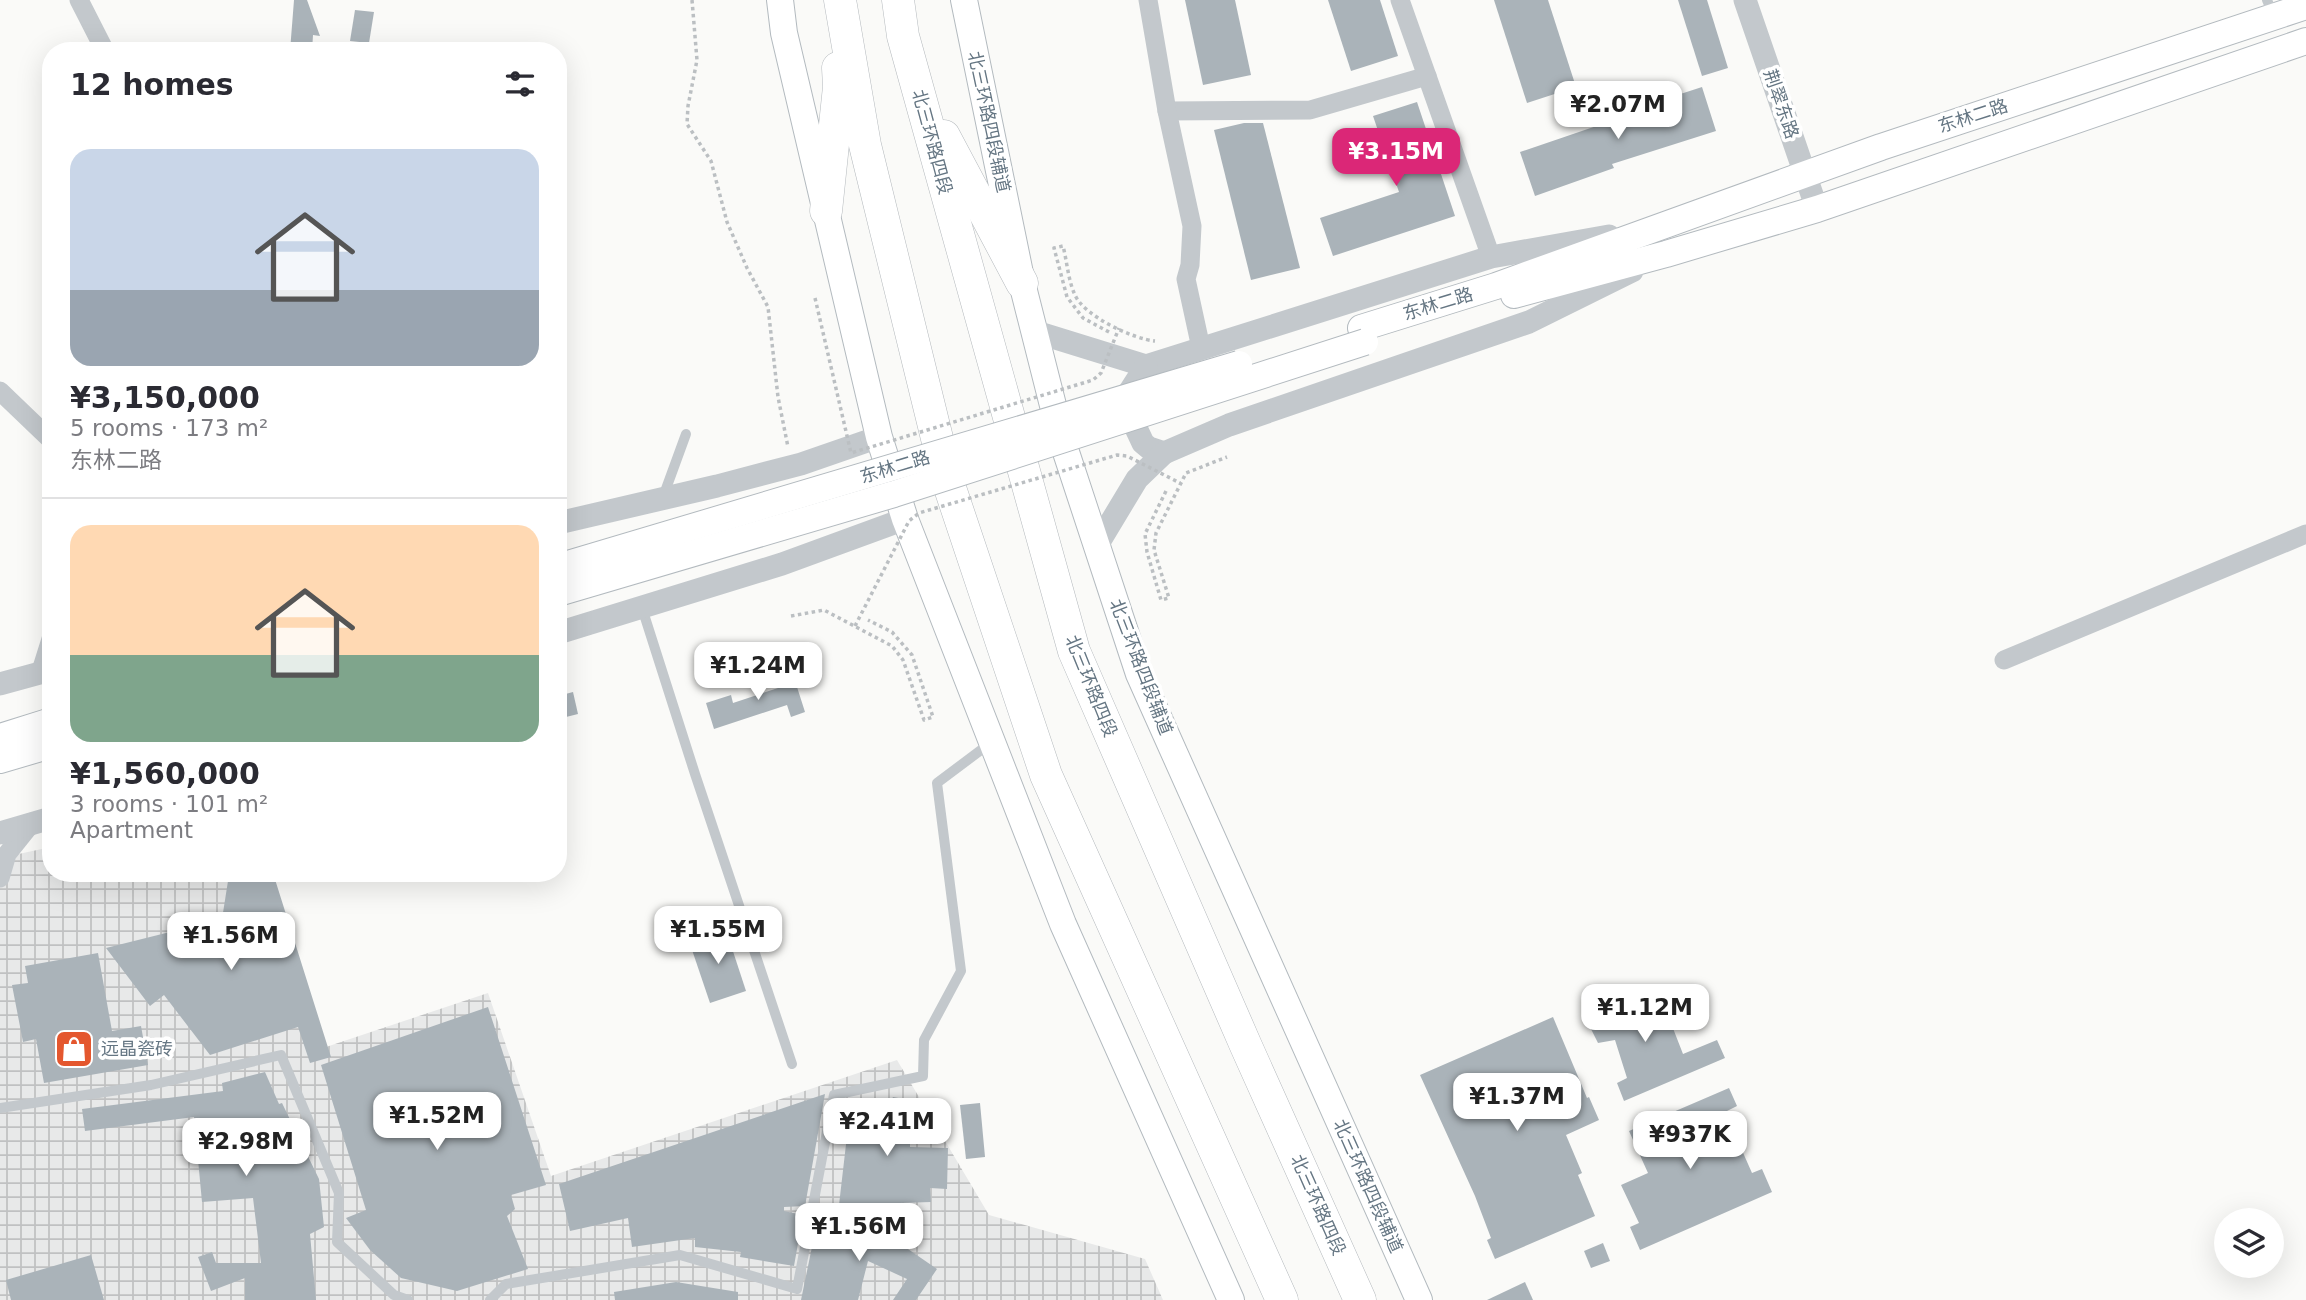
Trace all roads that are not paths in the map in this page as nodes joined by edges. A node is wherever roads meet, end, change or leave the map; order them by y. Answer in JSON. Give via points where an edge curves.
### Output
{"nodes":[{"id":1,"x":79,"y":0,"type":"edge"},
{"id":2,"x":780,"y":0,"type":"edge"},
{"id":3,"x":834,"y":0,"type":"edge"},
{"id":4,"x":840,"y":0,"type":"edge"},
{"id":5,"x":898,"y":0,"type":"edge"},
{"id":6,"x":964,"y":0,"type":"edge"},
{"id":7,"x":1148,"y":0,"type":"edge"},
{"id":8,"x":1399,"y":0,"type":"edge"},
{"id":9,"x":1745,"y":0,"type":"edge"},
{"id":10,"x":2306,"y":6,"type":"edge"},
{"id":11,"x":2271,"y":8,"type":"edge"},
{"id":12,"x":2306,"y":41,"type":"edge"},
{"id":13,"x":100,"y":42,"type":"edge"},
{"id":14,"x":1427,"y":76,"type":"junction"},
{"id":15,"x":917,"y":85,"type":"junction"},
{"id":16,"x":1167,"y":111,"type":"junction"},
{"id":17,"x":1805,"y":174,"type":"junction"},
{"id":18,"x":1817,"y":209,"type":"junction"},
{"id":19,"x":826,"y":211,"type":"junction"},
{"id":20,"x":1647,"y":230,"type":"junction"},
{"id":21,"x":1666,"y":254,"type":"junction"},
{"id":22,"x":1491,"y":257,"type":"junction"},
{"id":23,"x":1022,"y":283,"type":"junction"},
{"id":24,"x":1036,"y":332,"type":"junction"},
{"id":25,"x":1363,"y":335,"type":"junction"},
{"id":26,"x":1201,"y":348,"type":"junction"},
{"id":27,"x":1146,"y":366,"type":"junction"},
{"id":28,"x":0,"y":391,"type":"edge"},
{"id":29,"x":42,"y":431,"type":"edge"},
{"id":30,"x":686,"y":434,"type":"dead end"},
{"id":31,"x":879,"y":437,"type":"junction"},
{"id":32,"x":1164,"y":453,"type":"junction"},
{"id":33,"x":663,"y":498,"type":"junction"},
{"id":34,"x":905,"y":519,"type":"junction"},
{"id":35,"x":567,"y":521,"type":"edge"},
{"id":36,"x":2306,"y":534,"type":"edge"},
{"id":37,"x":1096,"y":547,"type":"junction"},
{"id":38,"x":567,"y":565,"type":"edge"},
{"id":39,"x":567,"y":590,"type":"edge"},
{"id":40,"x":642,"y":607,"type":"junction"},
{"id":41,"x":567,"y":630,"type":"edge"},
{"id":42,"x":2004,"y":660,"type":"dead end"},
{"id":43,"x":42,"y":673,"type":"edge"},
{"id":44,"x":0,"y":684,"type":"edge"},
{"id":45,"x":42,"y":724,"type":"edge"},
{"id":46,"x":0,"y":737,"type":"edge"},
{"id":47,"x":992,"y":741,"type":"junction"},
{"id":48,"x":42,"y":748,"type":"edge"},
{"id":49,"x":0,"y":760,"type":"edge"},
{"id":50,"x":41,"y":821,"type":"edge"},
{"id":51,"x":0,"y":833,"type":"edge"},
{"id":52,"x":0,"y":878,"type":"edge"},
{"id":53,"x":792,"y":1064,"type":"dead end"},
{"id":54,"x":0,"y":1108,"type":"edge"},
{"id":55,"x":408,"y":1300,"type":"edge"},
{"id":56,"x":490,"y":1300,"type":"edge"},
{"id":57,"x":1230,"y":1300,"type":"edge"},
{"id":58,"x":1282,"y":1300,"type":"edge"},
{"id":59,"x":1360,"y":1300,"type":"edge"},
{"id":60,"x":1419,"y":1300,"type":"edge"}],
"edges":[{"from":1,"to":13,"type":"street"},
{"from":2,"to":19,"type":"main road"},
{"from":3,"to":19,"type":"highway","via":[[839,87]]},
{"from":4,"to":58,"type":"highway","via":[[865,145],[947,479],[1046,775]]},
{"from":5,"to":15,"type":"highway","name":"北三环路四段"},
{"from":6,"to":23,"type":"main road","name":"北三环路四段辅道"},
{"from":7,"to":16,"type":"street"},
{"from":8,"to":14,"type":"street"},
{"from":9,"to":17,"type":"street","name":"荆翠东路"},
{"from":10,"to":11,"type":"main road","name":"东林二路"},
{"from":11,"to":17,"type":"main road","name":"东林二路"},
{"from":12,"to":18,"type":"main road","name":"东林二路"},
{"from":14,"to":16,"type":"street","via":[[1310,110]]},
{"from":14,"to":22,"type":"street"},
{"from":15,"to":23,"type":"highway"},
{"from":15,"to":59,"type":"highway","name":"北三环路四段","via":[[1074,651]]},
{"from":16,"to":26,"type":"street","via":[[1192,226],[1186,279]]},
{"from":17,"to":18,"type":"street","name":"荆翠东路"},
{"from":17,"to":20,"type":"main road","name":"东林二路"},
{"from":18,"to":21,"type":"main road","name":"东林二路"},
{"from":19,"to":31,"type":"main road"},
{"from":20,"to":22,"type":"street"},
{"from":20,"to":25,"type":"main road","name":"东林二路"},
{"from":21,"to":25,"type":"main road","name":"东林二路"},
{"from":21,"to":32,"type":"street","via":[[1529,322],[1228,425]]},
{"from":22,"to":26,"type":"street"},
{"from":23,"to":24,"type":"main road","name":"北三环路四段辅道"},
{"from":24,"to":27,"type":"street"},
{"from":24,"to":37,"type":"main road","name":"北三环路四段辅道","via":[[1061,437]]},
{"from":25,"to":38,"type":"main road","name":"东林二路","bridge":true},
{"from":25,"to":39,"type":"main road","name":"东林二路","bridge":true,"via":[[894,494]]},
{"from":26,"to":27,"type":"street"},
{"from":27,"to":32,"type":"street","via":[[1128,394],[1128,411],[1143,443]]},
{"from":28,"to":29,"type":"street"},
{"from":30,"to":33,"type":"lane"},
{"from":31,"to":33,"type":"street","via":[[801,464]]},
{"from":31,"to":34,"type":"main road"},
{"from":32,"to":37,"type":"street","via":[[1137,479]]},
{"from":33,"to":35,"type":"street"},
{"from":34,"to":40,"type":"street","via":[[782,564]]},
{"from":34,"to":47,"type":"main road"},
{"from":36,"to":42,"type":"street"},
{"from":37,"to":60,"type":"main road","name":"北三环路四段辅道","via":[[1139,674]]},
{"from":40,"to":41,"type":"street"},
{"from":40,"to":53,"type":"lane"},
{"from":43,"to":44,"type":"street"},
{"from":45,"to":46,"type":"main road"},
{"from":47,"to":56,"type":"lane","via":[[937,783],[961,971],[924,1040],[923,1076],[834,1096],[797,1289],[681,1255],[506,1284]]},
{"from":47,"to":57,"type":"main road","via":[[1063,924]]},
{"from":48,"to":49,"type":"main road"},
{"from":50,"to":51,"type":"street"},
{"from":50,"to":52,"type":"street","via":[[7,854]]},
{"from":54,"to":55,"type":"lane","via":[[151,1085],[281,1055],[339,1193],[337,1242],[394,1295]]}]}
